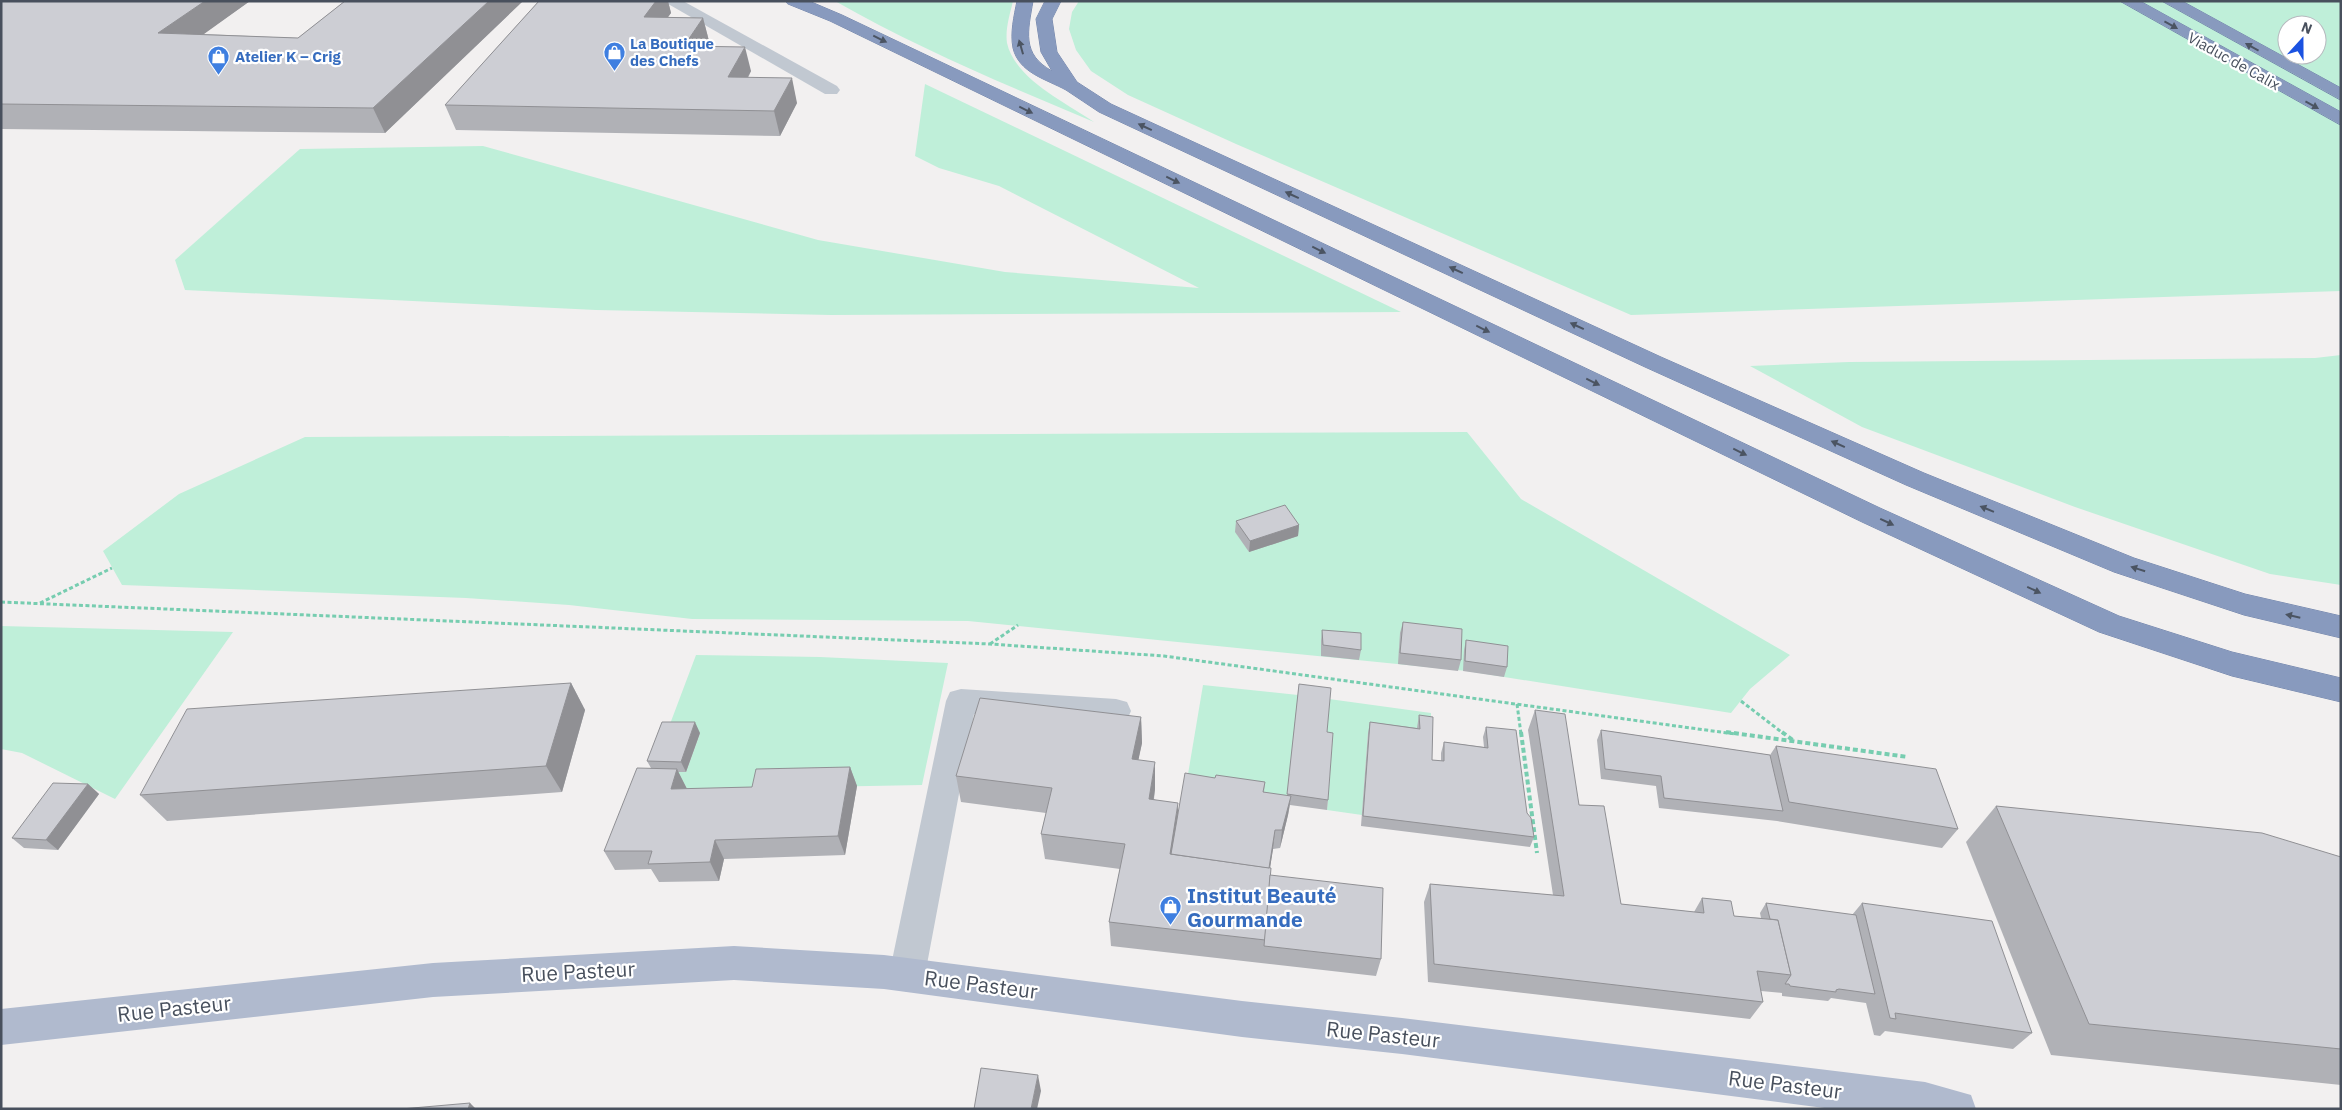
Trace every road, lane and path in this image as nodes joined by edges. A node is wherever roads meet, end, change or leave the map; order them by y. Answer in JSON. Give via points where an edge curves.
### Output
{"nodes":[{"id":1,"x":671,"y":1,"type":"edge"},
{"id":2,"x":794,"y":1,"type":"edge"},
{"id":3,"x":816,"y":1,"type":"edge"},
{"id":4,"x":1025,"y":1,"type":"edge"},
{"id":5,"x":1053,"y":1,"type":"edge"},
{"id":6,"x":2128,"y":1,"type":"edge"},
{"id":7,"x":2170,"y":1,"type":"edge"},
{"id":8,"x":836,"y":18,"type":"junction"},
{"id":9,"x":1071,"y":86,"type":"junction"},
{"id":10,"x":831,"y":90,"type":"dead end"},
{"id":11,"x":2341,"y":95,"type":"edge"},
{"id":12,"x":2341,"y":120,"type":"edge"},
{"id":13,"x":112,"y":568,"type":"dead end"},
{"id":14,"x":38,"y":604,"type":"dead end"},
{"id":15,"x":1018,"y":626,"type":"dead end"},
{"id":16,"x":2341,"y":627,"type":"edge"},
{"id":17,"x":990,"y":644,"type":"dead end"},
{"id":18,"x":2341,"y":690,"type":"edge"},
{"id":19,"x":1741,"y":701,"type":"dead end"},
{"id":20,"x":1518,"y":704,"type":"dead end"},
{"id":21,"x":1116,"y":711,"type":"dead end"},
{"id":22,"x":1795,"y":742,"type":"dead end"},
{"id":23,"x":1537,"y":853,"type":"dead end"},
{"id":24,"x":908,"y":975,"type":"junction"},
{"id":25,"x":1,"y":1027,"type":"edge"},
{"id":26,"x":1957,"y":1109,"type":"edge"}],
"edges":[{"from":1,"to":10,"type":"lane"},
{"from":2,"to":8,"type":"highway"},
{"from":3,"to":8,"type":"highway"},
{"from":9,"to":4,"type":"highway","one_way":true,"via":[[1038,72],[1022,54],[1018,38]]},
{"from":5,"to":9,"type":"highway","via":[[1044,19],[1049,52]]},
{"from":6,"to":12,"type":"highway","name":"Viaduc de Calix","one_way":true},
{"from":11,"to":7,"type":"highway","name":"Viaduc de Calix","one_way":true},
{"from":8,"to":18,"type":"highway","one_way":true,"via":[[1871,515],[2109,624],[2232,664]]},
{"from":16,"to":9,"type":"highway","one_way":true,"via":[[2244,604],[2124,565],[1915,479],[1653,362],[1105,108]]},
{"from":13,"to":14,"type":"path"},
{"from":15,"to":17,"type":"path"},
{"from":19,"to":22,"type":"path"},
{"from":20,"to":23,"type":"path"},
{"from":21,"to":24,"type":"lane","via":[[961,701]]},
{"from":24,"to":25,"type":"main road","name":"Rue Pasteur","via":[[734,963],[548,972],[433,980]]},
{"from":24,"to":26,"type":"main road","name":"Rue Pasteur","via":[[1242,1019],[1925,1101]]}]}
